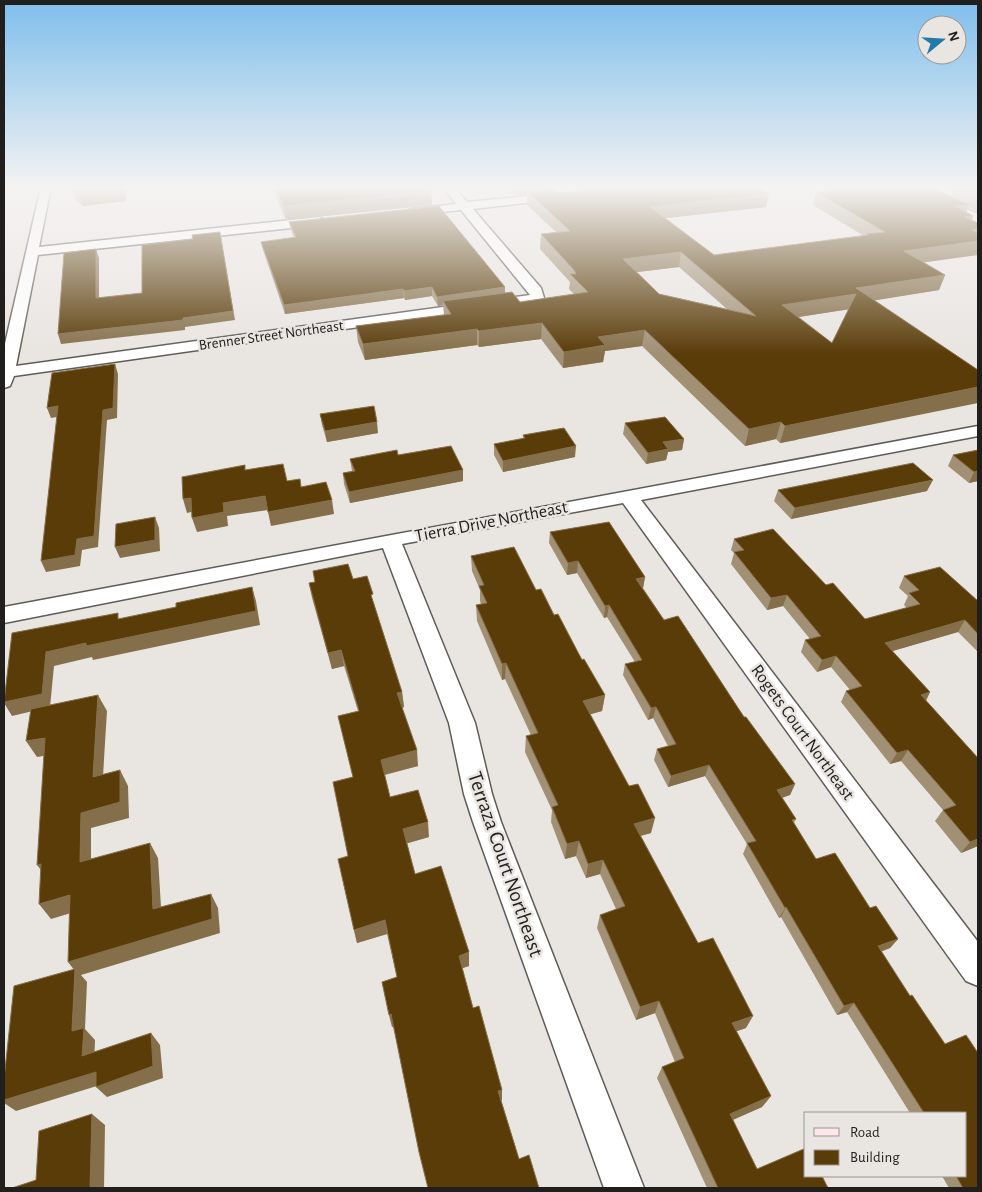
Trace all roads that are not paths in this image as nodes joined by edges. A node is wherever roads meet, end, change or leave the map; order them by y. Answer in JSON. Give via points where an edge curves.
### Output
{"nodes":[{"id":1,"x":34,"y":243,"type":"edge"},
{"id":2,"x":121,"y":243,"type":"edge"},
{"id":3,"x":495,"y":243,"type":"edge"},
{"id":4,"x":32,"y":252,"type":"junction"},
{"id":5,"x":5,"y":378,"type":"edge"},
{"id":6,"x":978,"y":431,"type":"edge"},
{"id":7,"x":628,"y":496,"type":"junction"},
{"id":8,"x":390,"y":540,"type":"junction"},
{"id":9,"x":4,"y":615,"type":"edge"},
{"id":10,"x":978,"y":969,"type":"edge"},
{"id":11,"x":624,"y":1188,"type":"edge"}],
"edges":[{"from":1,"to":4,"type":"street"},
{"from":2,"to":4,"type":"street"},
{"from":3,"to":5,"type":"street","name":"Brenner Street Northeast","via":[[536,291],[537,298]]},
{"from":4,"to":5,"type":"street"},
{"from":6,"to":7,"type":"street","name":"Tierra Drive Northeast"},
{"from":7,"to":8,"type":"street","name":"Tierra Drive Northeast"},
{"from":7,"to":10,"type":"street","name":"Rogets Court Northeast"},
{"from":8,"to":9,"type":"street","name":"Tierra Drive Northeast"},
{"from":8,"to":11,"type":"street","name":"Terraza Court Northeast","via":[[462,723],[487,822]]}]}
